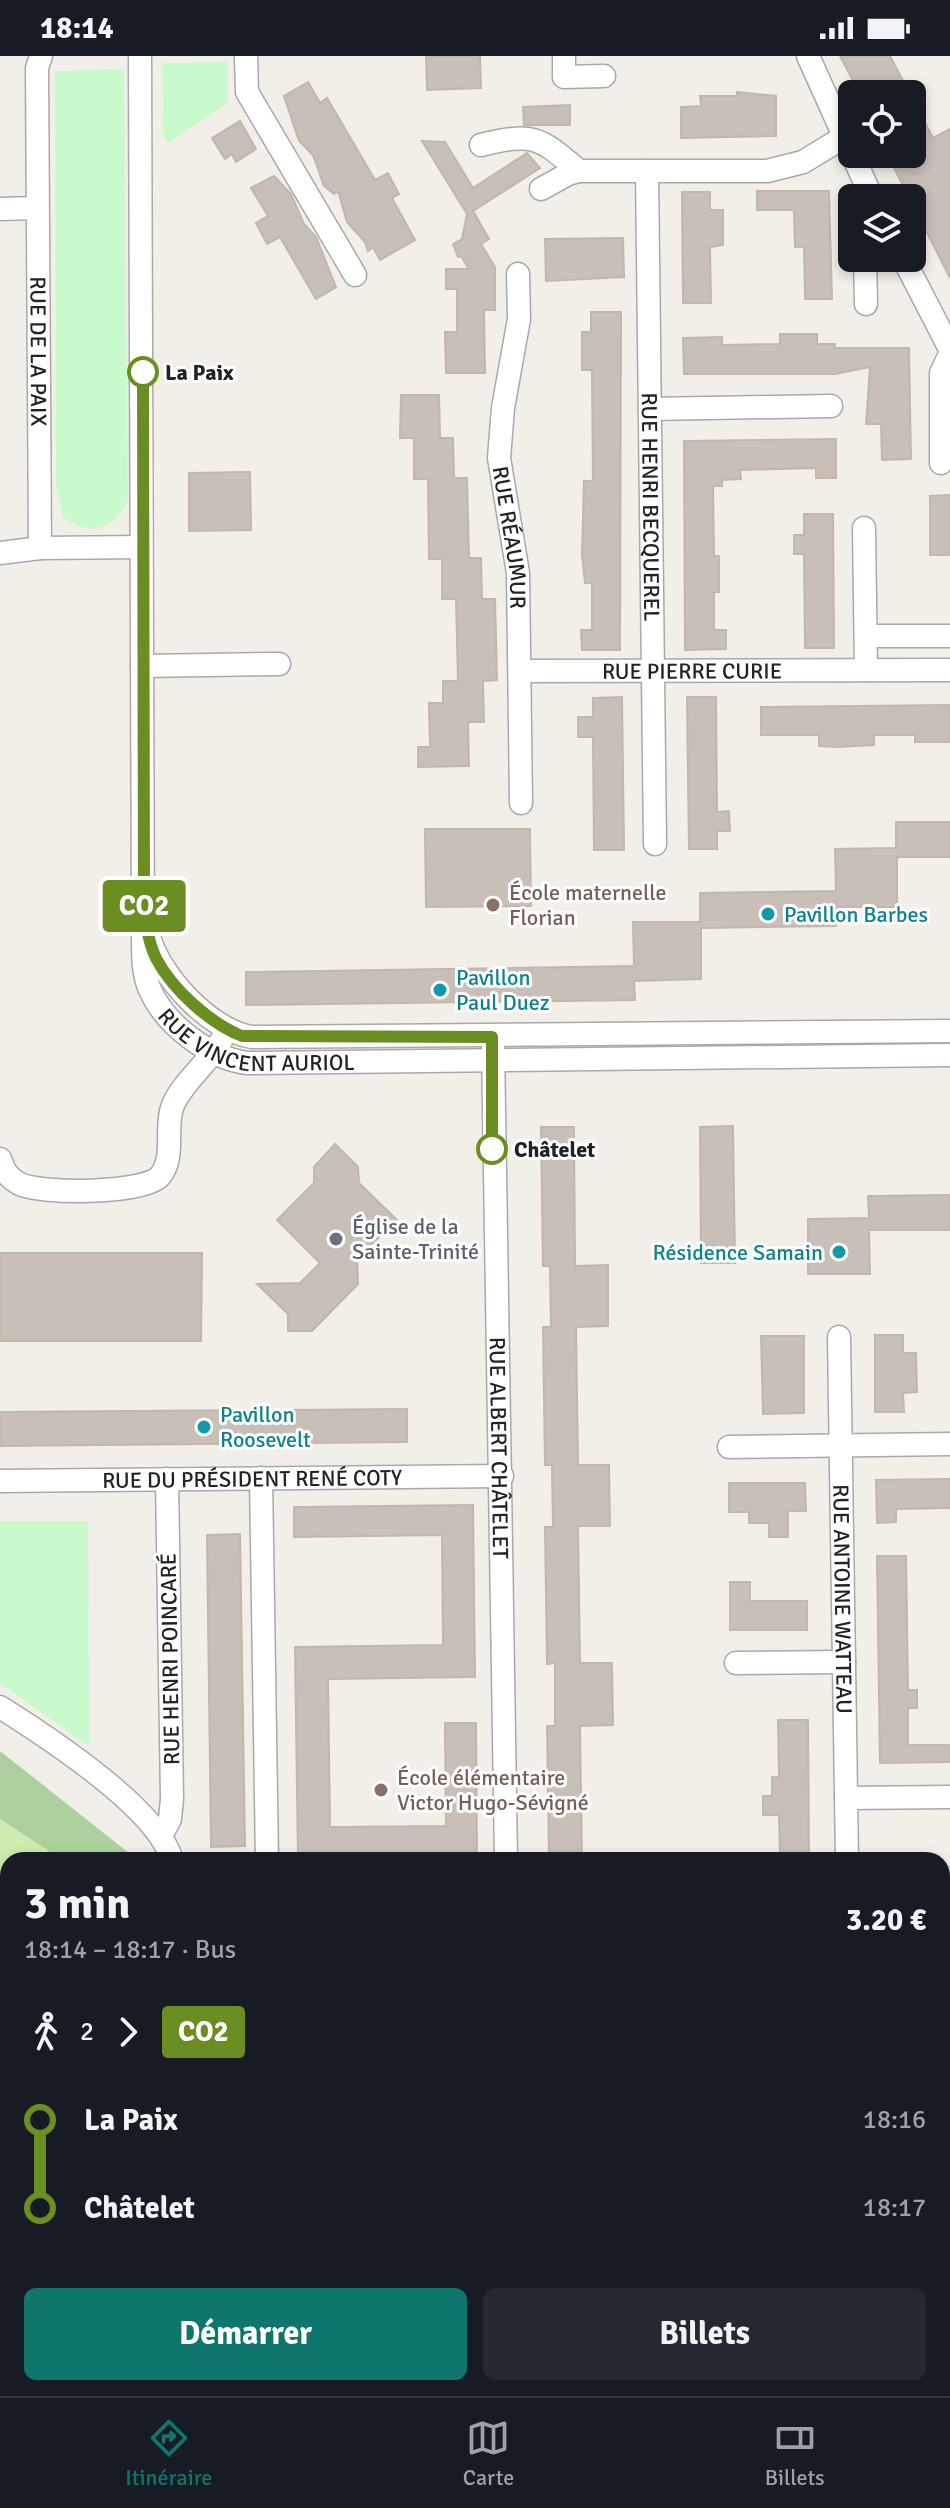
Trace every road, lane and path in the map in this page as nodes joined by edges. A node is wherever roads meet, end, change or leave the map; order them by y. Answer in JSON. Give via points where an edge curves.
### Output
{"nodes":[{"id":1,"x":41,"y":56,"type":"edge"},
{"id":2,"x":140,"y":56,"type":"edge"},
{"id":3,"x":246,"y":56,"type":"edge"},
{"id":4,"x":564,"y":56,"type":"edge"},
{"id":5,"x":808,"y":56,"type":"edge"},
{"id":6,"x":604,"y":76,"type":"dead end"},
{"id":7,"x":838,"y":124,"type":"edge"},
{"id":8,"x":838,"y":141,"type":"edge"},
{"id":9,"x":481,"y":145,"type":"dead end"},
{"id":10,"x":579,"y":171,"type":"junction"},
{"id":11,"x":647,"y":171,"type":"junction"},
{"id":12,"x":541,"y":189,"type":"dead end"},
{"id":13,"x":37,"y":208,"type":"junction"},
{"id":14,"x":0,"y":209,"type":"edge"},
{"id":15,"x":865,"y":272,"type":"edge"},
{"id":16,"x":910,"y":272,"type":"edge"},
{"id":17,"x":518,"y":274,"type":"dead end"},
{"id":18,"x":355,"y":275,"type":"dead end"},
{"id":19,"x":866,"y":304,"type":"dead end"},
{"id":20,"x":950,"y":352,"type":"edge"},
{"id":21,"x":831,"y":406,"type":"dead end"},
{"id":22,"x":650,"y":409,"type":"junction"},
{"id":23,"x":941,"y":463,"type":"dead end"},
{"id":24,"x":864,"y":528,"type":"dead end"},
{"id":25,"x":141,"y":547,"type":"junction"},
{"id":26,"x":40,"y":548,"type":"junction"},
{"id":27,"x":0,"y":553,"type":"edge"},
{"id":28,"x":866,"y":636,"type":"junction"},
{"id":29,"x":950,"y":636,"type":"edge"},
{"id":30,"x":279,"y":664,"type":"dead end"},
{"id":31,"x":142,"y":666,"type":"junction"},
{"id":32,"x":866,"y":670,"type":"junction"},
{"id":33,"x":950,"y":670,"type":"edge"},
{"id":34,"x":520,"y":671,"type":"junction"},
{"id":35,"x":653,"y":671,"type":"junction"},
{"id":36,"x":521,"y":803,"type":"dead end"},
{"id":37,"x":655,"y":844,"type":"dead end"},
{"id":38,"x":144,"y":911,"type":"junction"},
{"id":39,"x":228,"y":1029,"type":"junction"},
{"id":40,"x":950,"y":1031,"type":"edge"},
{"id":41,"x":492,"y":1037,"type":"junction"},
{"id":42,"x":214,"y":1053,"type":"junction"},
{"id":43,"x":950,"y":1055,"type":"edge"},
{"id":44,"x":493,"y":1061,"type":"junction"},
{"id":45,"x":0,"y":1159,"type":"edge"},
{"id":46,"x":839,"y":1337,"type":"dead end"},
{"id":47,"x":950,"y":1444,"type":"edge"},
{"id":48,"x":841,"y":1445,"type":"junction"},
{"id":49,"x":729,"y":1447,"type":"dead end"},
{"id":50,"x":502,"y":1476,"type":"junction"},
{"id":51,"x":261,"y":1478,"type":"junction"},
{"id":52,"x":167,"y":1479,"type":"junction"},
{"id":53,"x":0,"y":1481,"type":"edge"},
{"id":54,"x":844,"y":1662,"type":"junction"},
{"id":55,"x":736,"y":1663,"type":"dead end"},
{"id":56,"x":0,"y":1707,"type":"edge"},
{"id":57,"x":950,"y":1797,"type":"edge"},
{"id":58,"x":846,"y":1798,"type":"junction"},
{"id":59,"x":161,"y":1836,"type":"junction"},
{"id":60,"x":168,"y":1852,"type":"edge"},
{"id":61,"x":267,"y":1852,"type":"edge"},
{"id":62,"x":506,"y":1852,"type":"edge"},
{"id":63,"x":847,"y":1852,"type":"edge"}],
"edges":[{"from":1,"to":13,"type":"street","name":"RUE DE LA PAIX"},
{"from":2,"to":25,"type":"street"},
{"from":3,"to":18,"type":"street","via":[[251,101]]},
{"from":4,"to":6,"type":"street","via":[[564,77]]},
{"from":5,"to":7,"type":"street"},
{"from":8,"to":11,"type":"street","via":[[803,162],[767,171]]},
{"from":9,"to":10,"type":"street","via":[[514,137],[544,141]]},
{"from":10,"to":11,"type":"street"},
{"from":10,"to":12,"type":"street"},
{"from":11,"to":22,"type":"street","name":"RUE HENRI BECQUEREL"},
{"from":13,"to":14,"type":"street"},
{"from":13,"to":26,"type":"street","name":"RUE DE LA PAIX"},
{"from":15,"to":19,"type":"street"},
{"from":16,"to":20,"type":"street"},
{"from":17,"to":34,"type":"street","name":"RUE RÉAUMUR","via":[[519,319],[499,458],[518,573]]},
{"from":20,"to":23,"type":"street","via":[[941,373]]},
{"from":21,"to":22,"type":"street"},
{"from":22,"to":35,"type":"street","name":"RUE HENRI BECQUEREL"},
{"from":24,"to":28,"type":"street"},
{"from":25,"to":26,"type":"street"},
{"from":25,"to":31,"type":"street"},
{"from":26,"to":27,"type":"street"},
{"from":28,"to":29,"type":"street"},
{"from":28,"to":32,"type":"street"},
{"from":30,"to":31,"type":"street"},
{"from":31,"to":38,"type":"street"},
{"from":32,"to":33,"type":"street","name":"RUE PIERRE CURIE"},
{"from":32,"to":35,"type":"street","name":"RUE PIERRE CURIE"},
{"from":34,"to":35,"type":"street","name":"RUE PIERRE CURIE"},
{"from":34,"to":36,"type":"street","name":"RUE RÉAUMUR"},
{"from":35,"to":37,"type":"street","name":"RUE HENRI BECQUEREL"},
{"from":38,"to":39,"type":"street","name":"RUE VINCENT AURIOL","via":[[163,971]]},
{"from":38,"to":42,"type":"street","name":"RUE VINCENT AURIOL","via":[[143,960],[151,991],[172,1019]]},
{"from":39,"to":41,"type":"street","name":"RUE VINCENT AURIOL","via":[[252,1037]]},
{"from":39,"to":42,"type":"street"},
{"from":40,"to":41,"type":"street","name":"RUE VINCENT AURIOL"},
{"from":41,"to":44,"type":"street","name":"RUE ALBERT CHÂTELET"},
{"from":42,"to":44,"type":"street","name":"RUE VINCENT AURIOL","via":[[247,1063]]},
{"from":42,"to":45,"type":"street","via":[[173,1104],[167,1167],[157,1180],[139,1187],[46,1190],[20,1185],[6,1175]]},
{"from":43,"to":44,"type":"street","name":"RUE VINCENT AURIOL"},
{"from":44,"to":50,"type":"street","name":"RUE ALBERT CHÂTELET"},
{"from":46,"to":48,"type":"street","name":"RUE ANTOINE WATTEAU"},
{"from":47,"to":48,"type":"street"},
{"from":48,"to":49,"type":"street"},
{"from":48,"to":54,"type":"street","name":"RUE ANTOINE WATTEAU"},
{"from":50,"to":51,"type":"street","name":"RUE DU PRÉSIDENT RENÉ COTY"},
{"from":50,"to":62,"type":"street","name":"RUE ALBERT CHÂTELET"},
{"from":51,"to":52,"type":"street","name":"RUE DU PRÉSIDENT RENÉ COTY"},
{"from":51,"to":61,"type":"street"},
{"from":52,"to":53,"type":"street","name":"RUE DU PRÉSIDENT RENÉ COTY"},
{"from":52,"to":59,"type":"street","name":"RUE HENRI POINCARÉ","via":[[172,1799]]},
{"from":54,"to":55,"type":"street"},
{"from":54,"to":58,"type":"street","name":"RUE ANTOINE WATTEAU"},
{"from":56,"to":59,"type":"street","via":[[84,1762]]},
{"from":57,"to":58,"type":"street"},
{"from":58,"to":63,"type":"street","name":"RUE ANTOINE WATTEAU"},
{"from":59,"to":60,"type":"street"}]}
